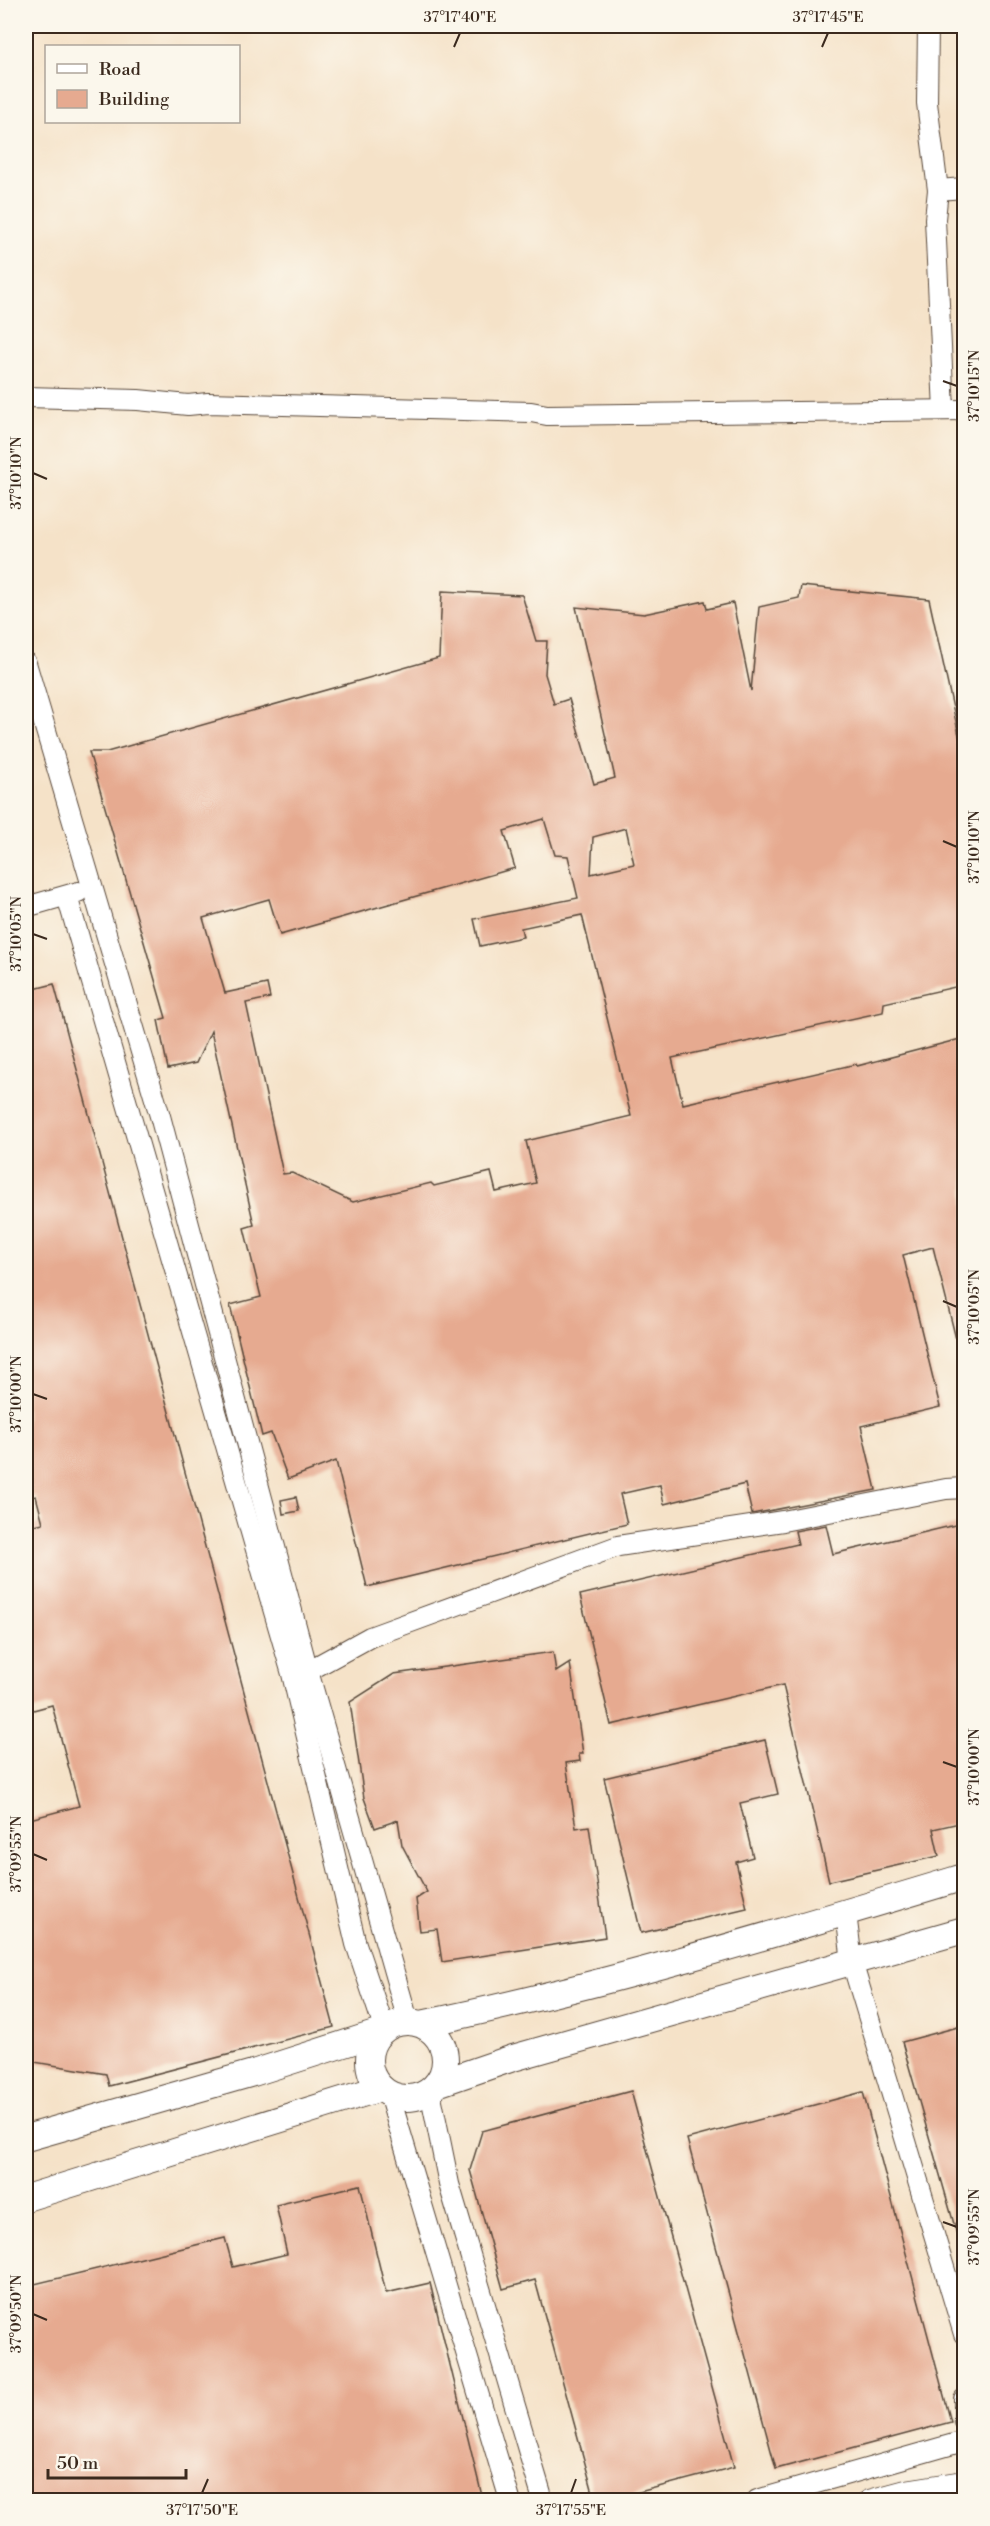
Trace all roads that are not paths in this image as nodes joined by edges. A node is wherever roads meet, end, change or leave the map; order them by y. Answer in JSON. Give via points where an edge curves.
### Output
{"nodes":[{"id":1,"x":928,"y":26,"type":"edge"},
{"id":2,"x":964,"y":188,"type":"edge"},
{"id":3,"x":938,"y":190,"type":"junction"},
{"id":4,"x":26,"y":397,"type":"edge"},
{"id":5,"x":944,"y":410,"type":"junction"},
{"id":6,"x":964,"y":410,"type":"edge"},
{"id":7,"x":26,"y":663,"type":"edge"},
{"id":8,"x":92,"y":886,"type":"junction"},
{"id":9,"x":67,"y":896,"type":"junction"},
{"id":10,"x":26,"y":907,"type":"edge"},
{"id":11,"x":964,"y":1488,"type":"edge"},
{"id":12,"x":300,"y":1673,"type":"junction"},
{"id":13,"x":964,"y":1877,"type":"edge"},
{"id":14,"x":846,"y":1913,"type":"junction"},
{"id":15,"x":964,"y":1930,"type":"edge"},
{"id":16,"x":852,"y":1962,"type":"junction"},
{"id":17,"x":398,"y":2027,"type":"junction"},
{"id":18,"x":434,"y":2087,"type":"junction"},
{"id":19,"x":385,"y":2091,"type":"junction"},
{"id":20,"x":26,"y":2138,"type":"edge"},
{"id":21,"x":26,"y":2198,"type":"edge"},
{"id":22,"x":964,"y":2334,"type":"edge"},
{"id":23,"x":964,"y":2399,"type":"edge"},
{"id":24,"x":964,"y":2421,"type":"edge"},
{"id":25,"x":964,"y":2441,"type":"edge"},
{"id":26,"x":964,"y":2448,"type":"edge"},
{"id":27,"x":964,"y":2456,"type":"edge"},
{"id":28,"x":964,"y":2481,"type":"edge"},
{"id":29,"x":510,"y":2500,"type":"edge"},
{"id":30,"x":543,"y":2500,"type":"edge"},
{"id":31,"x":757,"y":2500,"type":"edge"},
{"id":32,"x":869,"y":2500,"type":"edge"}],
"edges":[{"from":1,"to":3,"type":"street","via":[[927,103]]},
{"from":2,"to":3,"type":"street"},
{"from":3,"to":5,"type":"street","via":[[934,219]]},
{"from":4,"to":5,"type":"street","via":[[547,415]]},
{"from":5,"to":6,"type":"street"},
{"from":7,"to":8,"type":"street"},
{"from":8,"to":9,"type":"street"},
{"from":8,"to":12,"type":"street","via":[[160,1116]]},
{"from":9,"to":10,"type":"street"},
{"from":9,"to":12,"type":"street"},
{"from":11,"to":12,"type":"street","via":[[618,1546],[370,1637]]},
{"from":12,"to":17,"type":"street"},
{"from":12,"to":17,"type":"street","via":[[356,1944]]},
{"from":13,"to":14,"type":"street"},
{"from":14,"to":16,"type":"street"},
{"from":14,"to":17,"type":"street","via":[[512,2005]]},
{"from":15,"to":16,"type":"street"},
{"from":16,"to":18,"type":"street","via":[[524,2055]]},
{"from":16,"to":22,"type":"street"},
{"from":17,"to":18,"type":"street","via":[[431,2030],[444,2050],[443,2073]]},
{"from":17,"to":19,"type":"street","via":[[371,2044],[368,2055],[373,2079]]},
{"from":17,"to":20,"type":"street"},
{"from":18,"to":19,"type":"street","via":[[410,2098]]},
{"from":18,"to":30,"type":"street","via":[[449,2184]]},
{"from":19,"to":21,"type":"street"},
{"from":19,"to":29,"type":"street"},
{"from":23,"to":24,"type":"street"},
{"from":25,"to":31,"type":"street"},
{"from":26,"to":27,"type":"street"},
{"from":28,"to":32,"type":"street"}]}
